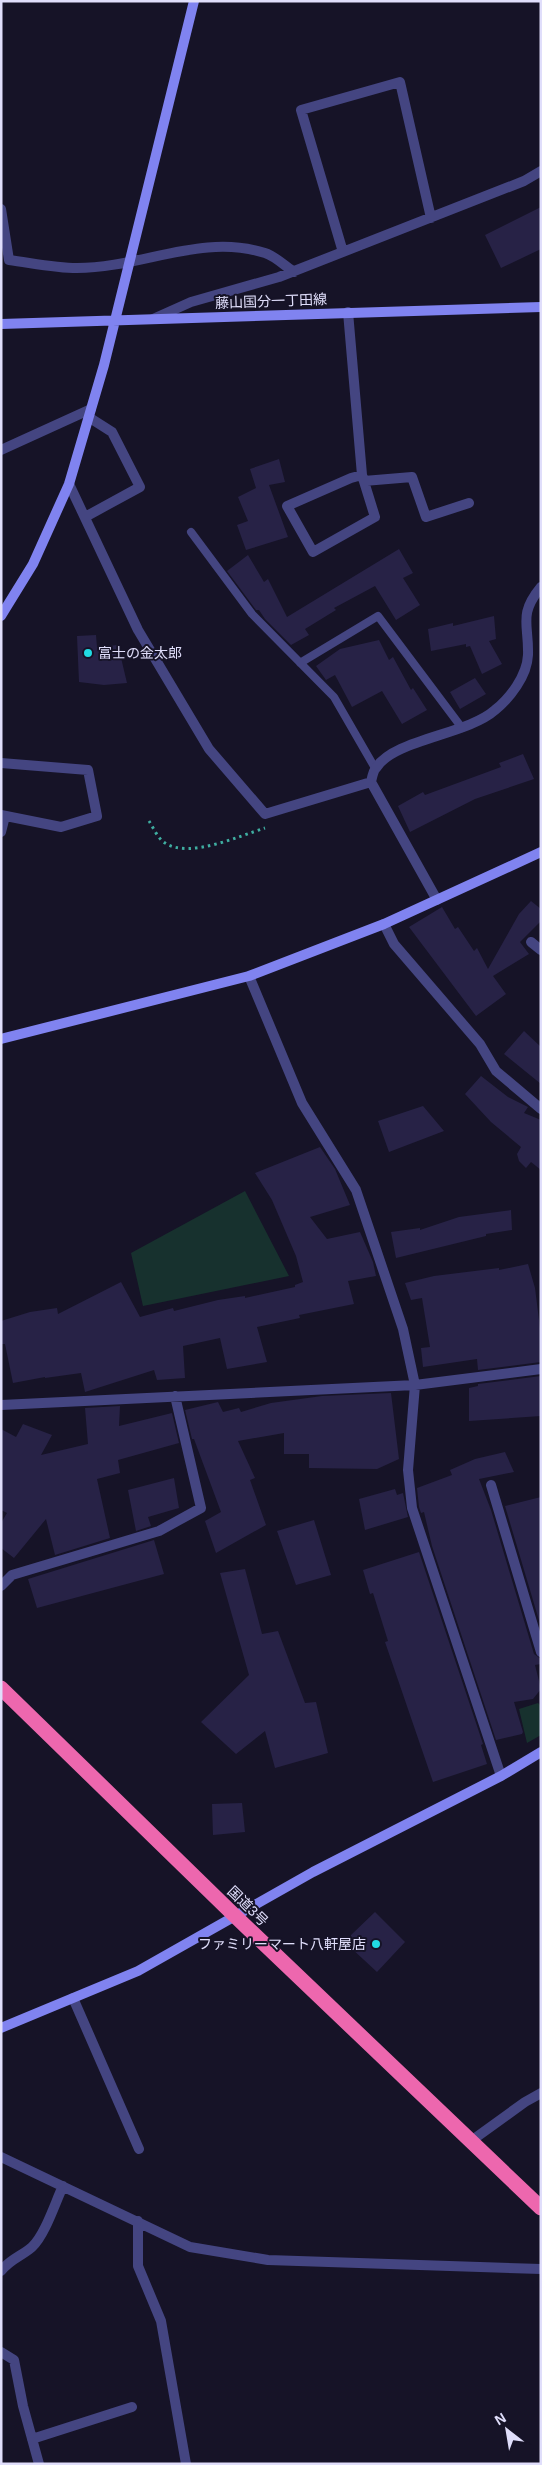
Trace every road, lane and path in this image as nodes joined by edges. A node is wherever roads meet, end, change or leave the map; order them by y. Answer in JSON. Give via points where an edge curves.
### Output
{"nodes":[{"id":1,"x":194,"y":1,"type":"edge"},
{"id":2,"x":541,"y":171,"type":"edge"},
{"id":3,"x":1,"y":209,"type":"edge"},
{"id":4,"x":431,"y":218,"type":"junction"},
{"id":5,"x":343,"y":252,"type":"junction"},
{"id":6,"x":130,"y":262,"type":"junction"},
{"id":7,"x":294,"y":272,"type":"junction"},
{"id":8,"x":541,"y":306,"type":"edge"},
{"id":9,"x":348,"y":312,"type":"junction"},
{"id":10,"x":153,"y":319,"type":"junction"},
{"id":11,"x":115,"y":320,"type":"junction"},
{"id":12,"x":1,"y":324,"type":"edge"},
{"id":13,"x":90,"y":414,"type":"junction"},
{"id":14,"x":1,"y":450,"type":"edge"},
{"id":15,"x":363,"y":478,"type":"junction"},
{"id":16,"x":70,"y":484,"type":"junction"},
{"id":17,"x":469,"y":503,"type":"dead end"},
{"id":18,"x":85,"y":517,"type":"junction"},
{"id":19,"x":191,"y":532,"type":"dead end"},
{"id":20,"x":541,"y":587,"type":"edge"},
{"id":21,"x":1,"y":616,"type":"edge"},
{"id":22,"x":300,"y":663,"type":"junction"},
{"id":23,"x":462,"y":728,"type":"junction"},
{"id":24,"x":1,"y":762,"type":"edge"},
{"id":25,"x":375,"y":768,"type":"junction"},
{"id":26,"x":370,"y":782,"type":"junction"},
{"id":27,"x":3,"y":815,"type":"edge"},
{"id":28,"x":1,"y":832,"type":"edge"},
{"id":29,"x":541,"y":852,"type":"edge"},
{"id":30,"x":437,"y":900,"type":"junction"},
{"id":31,"x":384,"y":924,"type":"junction"},
{"id":32,"x":531,"y":942,"type":"dead end"},
{"id":33,"x":541,"y":950,"type":"edge"},
{"id":34,"x":249,"y":976,"type":"junction"},
{"id":35,"x":1,"y":1039,"type":"edge"},
{"id":36,"x":541,"y":1109,"type":"edge"},
{"id":37,"x":541,"y":1369,"type":"edge"},
{"id":38,"x":415,"y":1385,"type":"junction"},
{"id":39,"x":174,"y":1396,"type":"junction"},
{"id":40,"x":1,"y":1405,"type":"edge"},
{"id":41,"x":492,"y":1485,"type":"dead end"},
{"id":42,"x":1,"y":1586,"type":"edge"},
{"id":43,"x":541,"y":1652,"type":"edge"},
{"id":44,"x":1,"y":1688,"type":"edge"},
{"id":45,"x":541,"y":1752,"type":"edge"},
{"id":46,"x":501,"y":1776,"type":"junction"},
{"id":47,"x":235,"y":1916,"type":"junction"},
{"id":48,"x":73,"y":1998,"type":"junction"},
{"id":49,"x":1,"y":2028,"type":"edge"},
{"id":50,"x":541,"y":2093,"type":"edge"},
{"id":51,"x":471,"y":2141,"type":"junction"},
{"id":52,"x":139,"y":2149,"type":"dead end"},
{"id":53,"x":1,"y":2157,"type":"edge"},
{"id":54,"x":63,"y":2186,"type":"junction"},
{"id":55,"x":541,"y":2208,"type":"edge"},
{"id":56,"x":138,"y":2221,"type":"junction"},
{"id":57,"x":541,"y":2269,"type":"edge"},
{"id":58,"x":1,"y":2271,"type":"edge"},
{"id":59,"x":1,"y":2352,"type":"edge"},
{"id":60,"x":132,"y":2407,"type":"dead end"},
{"id":61,"x":32,"y":2439,"type":"junction"},
{"id":62,"x":39,"y":2464,"type":"edge"},
{"id":63,"x":186,"y":2464,"type":"edge"}],
"edges":[{"from":1,"to":6,"type":"street"},
{"from":2,"to":4,"type":"street","via":[[524,181]]},
{"from":3,"to":6,"type":"street","via":[[9,260],[78,268]]},
{"from":4,"to":5,"type":"street"},
{"from":4,"to":5,"type":"street","via":[[400,82],[301,110]]},
{"from":5,"to":7,"type":"street"},
{"from":6,"to":7,"type":"street","via":[[207,246],[245,248],[267,253]]},
{"from":6,"to":11,"type":"street"},
{"from":7,"to":10,"type":"street","via":[[191,302]]},
{"from":8,"to":9,"type":"street","name":"藤山国分一丁田線"},
{"from":9,"to":10,"type":"street","name":"藤山国分一丁田線"},
{"from":9,"to":15,"type":"street"},
{"from":10,"to":11,"type":"street","name":"藤山国分一丁田線"},
{"from":11,"to":12,"type":"street","name":"藤山国分一丁田線"},
{"from":11,"to":13,"type":"street"},
{"from":13,"to":14,"type":"street"},
{"from":13,"to":16,"type":"street"},
{"from":13,"to":18,"type":"street","via":[[112,432],[140,486]]},
{"from":15,"to":15,"type":"street","via":[[351,478],[287,506],[313,552],[375,517]]},
{"from":15,"to":17,"type":"street","via":[[412,477],[426,517]]},
{"from":16,"to":18,"type":"street"},
{"from":16,"to":21,"type":"street","via":[[33,564]]},
{"from":18,"to":26,"type":"street","via":[[138,630],[209,749],[265,814]]},
{"from":19,"to":22,"type":"lane","via":[[252,614]]},
{"from":20,"to":23,"type":"street","via":[[525,617],[528,657],[521,677],[510,696],[494,712]]},
{"from":22,"to":23,"type":"lane","via":[[378,616]]},
{"from":22,"to":25,"type":"lane","via":[[334,697]]},
{"from":23,"to":25,"type":"street","via":[[416,743],[386,757]]},
{"from":24,"to":27,"type":"street","via":[[88,770],[97,816],[61,826]]},
{"from":25,"to":26,"type":"street"},
{"from":26,"to":30,"type":"street"},
{"from":27,"to":28,"type":"street"},
{"from":29,"to":30,"type":"street"},
{"from":30,"to":31,"type":"street"},
{"from":31,"to":34,"type":"street"},
{"from":31,"to":36,"type":"street","via":[[394,944],[480,1044],[496,1071]]},
{"from":32,"to":33,"type":"street"},
{"from":34,"to":35,"type":"street"},
{"from":34,"to":38,"type":"street","via":[[302,1103],[356,1190],[403,1329]]},
{"from":37,"to":38,"type":"street"},
{"from":38,"to":39,"type":"street"},
{"from":38,"to":46,"type":"street","via":[[408,1470],[412,1508]]},
{"from":39,"to":40,"type":"street"},
{"from":39,"to":42,"type":"street","via":[[201,1508],[159,1532],[12,1574]]},
{"from":41,"to":43,"type":"street"},
{"from":44,"to":47,"type":"highway","name":"国道3号"},
{"from":45,"to":46,"type":"street"},
{"from":46,"to":47,"type":"street","via":[[313,1872]]},
{"from":47,"to":48,"type":"street","via":[[138,1971]]},
{"from":47,"to":51,"type":"highway","name":"国道3号"},
{"from":48,"to":49,"type":"street"},
{"from":48,"to":52,"type":"street"},
{"from":50,"to":51,"type":"street"},
{"from":51,"to":55,"type":"highway","name":"国道3号"},
{"from":53,"to":54,"type":"street"},
{"from":54,"to":56,"type":"street"},
{"from":54,"to":58,"type":"street","via":[[32,2247],[9,2261]]},
{"from":56,"to":57,"type":"street","via":[[190,2248],[268,2260]]},
{"from":56,"to":63,"type":"street","via":[[138,2266],[162,2321]]},
{"from":59,"to":61,"type":"street","via":[[14,2360]]},
{"from":60,"to":61,"type":"street"},
{"from":61,"to":62,"type":"street"}]}
